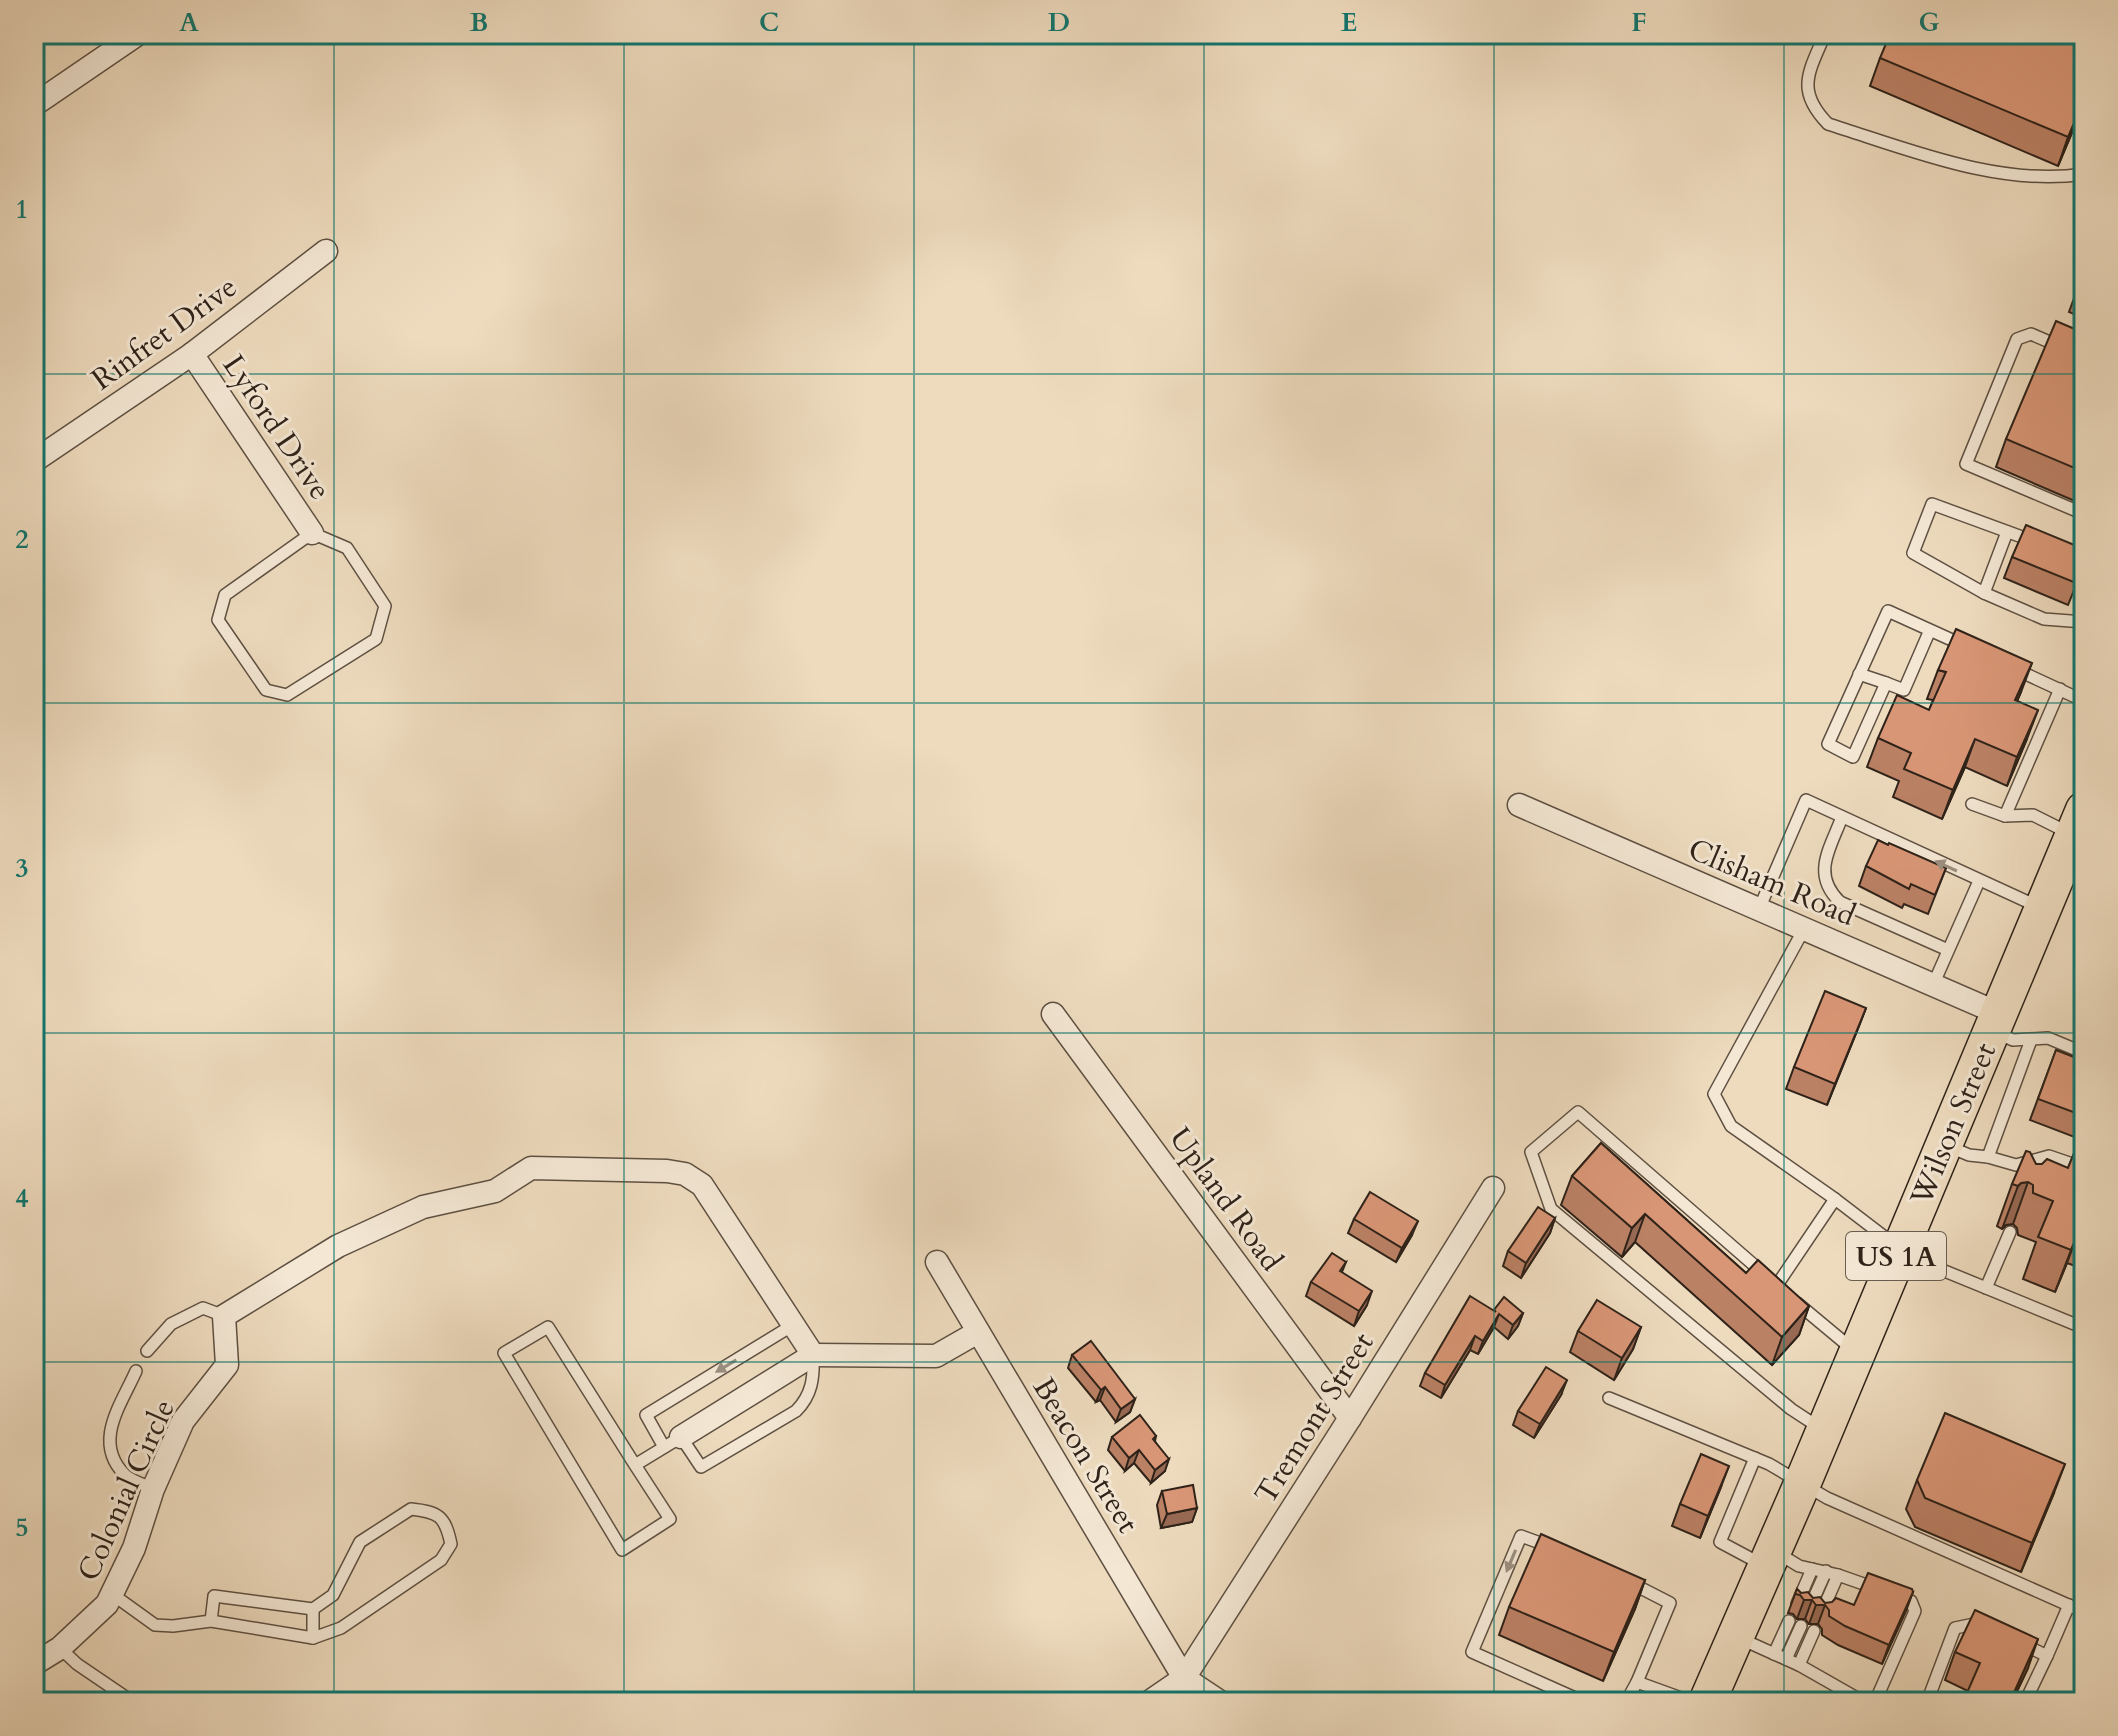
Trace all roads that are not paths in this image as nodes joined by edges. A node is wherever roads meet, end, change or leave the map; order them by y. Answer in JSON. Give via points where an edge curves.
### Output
{"nodes":[{"id":1,"x":138,"y":34,"type":"edge"},
{"id":2,"x":1825,"y":34,"type":"edge"},
{"id":3,"x":34,"y":105,"type":"edge"},
{"id":4,"x":2084,"y":174,"type":"edge"},
{"id":5,"x":326,"y":251,"type":"dead end"},
{"id":6,"x":192,"y":354,"type":"junction"},
{"id":7,"x":2084,"y":357,"type":"edge"},
{"id":8,"x":34,"y":461,"type":"edge"},
{"id":9,"x":2084,"y":514,"type":"edge"},
{"id":10,"x":2007,"y":532,"type":"junction"},
{"id":11,"x":312,"y":533,"type":"junction"},
{"id":12,"x":2050,"y":546,"type":"edge"},
{"id":13,"x":1984,"y":593,"type":"junction"},
{"id":14,"x":2084,"y":607,"type":"edge"},
{"id":15,"x":2081,"y":621,"type":"edge"},
{"id":16,"x":1930,"y":630,"type":"junction"},
{"id":17,"x":1973,"y":650,"type":"edge"},
{"id":18,"x":2002,"y":663,"type":"edge"},
{"id":19,"x":1859,"y":674,"type":"junction"},
{"id":20,"x":1886,"y":683,"type":"junction"},
{"id":21,"x":2060,"y":689,"type":"junction"},
{"id":22,"x":2084,"y":701,"type":"edge"},
{"id":23,"x":1972,"y":804,"type":"dead end"},
{"id":24,"x":1519,"y":805,"type":"dead end"},
{"id":25,"x":2005,"y":816,"type":"junction"},
{"id":26,"x":1842,"y":817,"type":"junction"},
{"id":27,"x":2079,"y":822,"type":"edge"},
{"id":28,"x":1979,"y":881,"type":"junction"},
{"id":29,"x":1759,"y":909,"type":"junction"},
{"id":30,"x":2043,"y":909,"type":"junction"},
{"id":31,"x":1804,"y":929,"type":"junction"},
{"id":32,"x":1948,"y":950,"type":"junction"},
{"id":33,"x":1933,"y":985,"type":"junction"},
{"id":34,"x":1053,"y":1014,"type":"dead end"},
{"id":35,"x":1997,"y":1023,"type":"junction"},
{"id":36,"x":2031,"y":1040,"type":"junction"},
{"id":37,"x":2084,"y":1053,"type":"edge"},
{"id":38,"x":1945,"y":1144,"type":"junction"},
{"id":39,"x":1988,"y":1157,"type":"junction"},
{"id":40,"x":2084,"y":1168,"type":"edge"},
{"id":41,"x":1493,"y":1188,"type":"dead end"},
{"id":42,"x":1835,"y":1199,"type":"junction"},
{"id":43,"x":2010,"y":1232,"type":"dead end"},
{"id":44,"x":1899,"y":1248,"type":"junction"},
{"id":45,"x":937,"y":1262,"type":"dead end"},
{"id":46,"x":1777,"y":1285,"type":"junction"},
{"id":47,"x":1986,"y":1288,"type":"junction"},
{"id":48,"x":224,"y":1316,"type":"junction"},
{"id":49,"x":793,"y":1325,"type":"junction"},
{"id":50,"x":2084,"y":1328,"type":"edge"},
{"id":51,"x":978,"y":1332,"type":"junction"},
{"id":52,"x":147,"y":1351,"type":"dead end"},
{"id":53,"x":1857,"y":1352,"type":"junction"},
{"id":54,"x":813,"y":1355,"type":"junction"},
{"id":55,"x":136,"y":1371,"type":"dead end"},
{"id":56,"x":1609,"y":1398,"type":"dead end"},
{"id":57,"x":1350,"y":1418,"type":"junction"},
{"id":58,"x":1824,"y":1430,"type":"junction"},
{"id":59,"x":672,"y":1442,"type":"junction"},
{"id":60,"x":1755,"y":1458,"type":"junction"},
{"id":61,"x":635,"y":1465,"type":"junction"},
{"id":62,"x":1803,"y":1482,"type":"junction"},
{"id":63,"x":153,"y":1489,"type":"junction"},
{"id":64,"x":1561,"y":1551,"type":"edge"},
{"id":65,"x":1768,"y":1558,"type":"junction"},
{"id":66,"x":1812,"y":1569,"type":"junction"},
{"id":67,"x":1832,"y":1573,"type":"junction"},
{"id":68,"x":1620,"y":1577,"type":"edge"},
{"id":69,"x":112,"y":1594,"type":"junction"},
{"id":70,"x":2069,"y":1605,"type":"junction"},
{"id":71,"x":313,"y":1609,"type":"junction"},
{"id":72,"x":2084,"y":1612,"type":"edge"},
{"id":73,"x":1821,"y":1614,"type":"edge"},
{"id":74,"x":211,"y":1621,"type":"junction"},
{"id":75,"x":1994,"y":1629,"type":"edge"},
{"id":76,"x":1814,"y":1631,"type":"dead end"},
{"id":77,"x":1735,"y":1636,"type":"junction"},
{"id":78,"x":2007,"y":1636,"type":"edge"},
{"id":79,"x":313,"y":1638,"type":"junction"},
{"id":80,"x":43,"y":1652,"type":"edge"},
{"id":81,"x":1774,"y":1654,"type":"junction"},
{"id":82,"x":2047,"y":1656,"type":"junction"},
{"id":83,"x":1786,"y":1659,"type":"junction"},
{"id":84,"x":1799,"y":1665,"type":"junction"},
{"id":85,"x":1184,"y":1678,"type":"junction"},
{"id":86,"x":1637,"y":1682,"type":"junction"},
{"id":87,"x":126,"y":1702,"type":"edge"},
{"id":88,"x":1149,"y":1702,"type":"edge"},
{"id":89,"x":1220,"y":1702,"type":"edge"},
{"id":90,"x":1584,"y":1702,"type":"edge"},
{"id":91,"x":1626,"y":1702,"type":"edge"},
{"id":92,"x":1692,"y":1702,"type":"edge"},
{"id":93,"x":1707,"y":1702,"type":"edge"},
{"id":94,"x":1864,"y":1702,"type":"edge"},
{"id":95,"x":1875,"y":1702,"type":"edge"},
{"id":96,"x":1927,"y":1702,"type":"edge"},
{"id":97,"x":2025,"y":1702,"type":"edge"}],
"edges":[{"from":1,"to":3,"type":"street"},
{"from":2,"to":4,"type":"lane","via":[[1806,79],[1814,109],[1828,124],[1964,167],[2061,178]]},
{"from":5,"to":6,"type":"street","name":"Rinfret Drive"},
{"from":6,"to":8,"type":"street","name":"Rinfret Drive"},
{"from":6,"to":11,"type":"street","name":"Lyford Drive"},
{"from":7,"to":9,"type":"lane","via":[[2031,334],[2017,339],[1966,464]]},
{"from":10,"to":12,"type":"lane"},
{"from":10,"to":13,"type":"lane"},
{"from":10,"to":13,"type":"lane","via":[[1932,504],[1913,553]]},
{"from":11,"to":11,"type":"lane","via":[[347,548],[385,606],[376,639],[287,695],[266,690],[218,620],[225,595]]},
{"from":13,"to":15,"type":"lane","via":[[2044,619]]},
{"from":14,"to":15,"type":"lane"},
{"from":16,"to":17,"type":"lane"},
{"from":16,"to":19,"type":"lane","via":[[1888,611]]},
{"from":16,"to":20,"type":"lane","via":[[1904,690]]},
{"from":18,"to":21,"type":"lane"},
{"from":19,"to":20,"type":"lane"},
{"from":19,"to":20,"type":"lane","via":[[1828,744],[1853,757]]},
{"from":21,"to":22,"type":"lane"},
{"from":21,"to":25,"type":"lane"},
{"from":23,"to":25,"type":"lane"},
{"from":24,"to":29,"type":"street","name":"Clisham Road"},
{"from":25,"to":27,"type":"lane"},
{"from":28,"to":26,"type":"lane","one_way":true},
{"from":26,"to":29,"type":"lane","via":[[1806,800]]},
{"from":26,"to":32,"type":"lane","via":[[1823,872],[1827,889],[1840,902]]},
{"from":27,"to":30,"type":"main road","name":"Wilson Street","number":"US 1A"},
{"from":28,"to":30,"type":"lane"},
{"from":28,"to":32,"type":"lane"},
{"from":29,"to":31,"type":"street","name":"Clisham Road"},
{"from":30,"to":35,"type":"main road","name":"Wilson Street","number":"US 1A"},
{"from":31,"to":33,"type":"street","name":"Clisham Road"},
{"from":31,"to":42,"type":"lane","via":[[1714,1094],[1731,1126]]},
{"from":32,"to":33,"type":"lane"},
{"from":33,"to":35,"type":"street","name":"Clisham Road"},
{"from":34,"to":57,"type":"street","name":"Upland Road"},
{"from":35,"to":36,"type":"lane","via":[[2013,1040]]},
{"from":35,"to":38,"type":"main road","name":"Wilson Street","number":"US 1A"},
{"from":36,"to":37,"type":"lane","via":[[2048,1038]]},
{"from":36,"to":39,"type":"lane"},
{"from":38,"to":39,"type":"lane"},
{"from":38,"to":44,"type":"main road","name":"Wilson Street","number":"US 1A"},
{"from":39,"to":40,"type":"lane","via":[[2017,1171],[2049,1156]]},
{"from":41,"to":57,"type":"street","name":"Tremont Street"},
{"from":42,"to":44,"type":"lane"},
{"from":42,"to":46,"type":"lane"},
{"from":43,"to":47,"type":"lane"},
{"from":44,"to":47,"type":"lane"},
{"from":44,"to":53,"type":"main road","name":"Wilson Street","number":"US 1A"},
{"from":45,"to":51,"type":"street","name":"Beacon Street"},
{"from":46,"to":53,"type":"lane"},
{"from":46,"to":58,"type":"lane","via":[[1578,1112],[1531,1152],[1551,1209],[1791,1409]]},
{"from":47,"to":50,"type":"lane"},
{"from":48,"to":49,"type":"street","via":[[338,1246],[423,1207],[495,1191],[531,1168],[546,1168],[685,1174],[702,1185]]},
{"from":48,"to":52,"type":"lane","via":[[203,1308],[171,1324]]},
{"from":48,"to":63,"type":"street","name":"Colonial Circle","via":[[227,1365],[183,1421]]},
{"from":49,"to":54,"type":"street"},
{"from":49,"to":59,"type":"lane","one_way":true,"via":[[646,1415]]},
{"from":51,"to":54,"type":"street","via":[[936,1356]]},
{"from":51,"to":85,"type":"street","name":"Beacon Street"},
{"from":53,"to":58,"type":"main road","name":"Wilson Street","number":"US 1A"},
{"from":54,"to":59,"type":"street"},
{"from":54,"to":59,"type":"lane","via":[[811,1388],[796,1411],[701,1467]]},
{"from":55,"to":63,"type":"lane","via":[[110,1427],[109,1448],[126,1475]]},
{"from":56,"to":60,"type":"lane"},
{"from":57,"to":85,"type":"street","name":"Tremont Street"},
{"from":58,"to":62,"type":"main road","name":"Wilson Street","number":"US 1A"},
{"from":59,"to":61,"type":"lane"},
{"from":60,"to":62,"type":"lane"},
{"from":60,"to":65,"type":"lane","via":[[1720,1542]]},
{"from":61,"to":61,"type":"lane","via":[[670,1519],[622,1550],[504,1353],[548,1327]]},
{"from":62,"to":65,"type":"main road","name":"Wilson Street","number":"US 1A"},
{"from":62,"to":70,"type":"lane","via":[[1827,1498]]},
{"from":63,"to":69,"type":"street","name":"Colonial Circle"},
{"from":64,"to":90,"type":"lane","one_way":true,"via":[[1521,1536],[1472,1652]]},
{"from":65,"to":66,"type":"lane"},
{"from":65,"to":77,"type":"main road","name":"Wilson Street","number":"US 1A"},
{"from":66,"to":67,"type":"lane"},
{"from":66,"to":67,"type":"lane","via":[[1803,1606]]},
{"from":67,"to":73,"type":"lane"},
{"from":67,"to":95,"type":"lane","via":[[1911,1601],[1915,1611]]},
{"from":68,"to":86,"type":"lane","via":[[1670,1603]]},
{"from":69,"to":74,"type":"lane","via":[[155,1625]]},
{"from":69,"to":80,"type":"street","name":"Colonial Circle","via":[[107,1604]]},
{"from":70,"to":72,"type":"lane"},
{"from":70,"to":82,"type":"lane"},
{"from":71,"to":74,"type":"lane","via":[[214,1596]]},
{"from":71,"to":79,"type":"lane"},
{"from":71,"to":79,"type":"lane","via":[[333,1595],[360,1542],[411,1509],[431,1511],[446,1524],[451,1544],[441,1560],[341,1628]]},
{"from":74,"to":79,"type":"lane"},
{"from":75,"to":96,"type":"lane","via":[[1980,1623],[1955,1628]]},
{"from":76,"to":84,"type":"lane"},
{"from":77,"to":81,"type":"lane"},
{"from":77,"to":93,"type":"main road","name":"Wilson Street","number":"US 1A"},
{"from":78,"to":82,"type":"lane"},
{"from":80,"to":87,"type":"lane","via":[[77,1664]]},
{"from":81,"to":83,"type":"lane"},
{"from":81,"to":83,"type":"lane","via":[[1795,1623]]},
{"from":82,"to":97,"type":"lane"},
{"from":83,"to":84,"type":"lane"},
{"from":84,"to":94,"type":"lane"},
{"from":85,"to":88,"type":"street"},
{"from":85,"to":89,"type":"street"},
{"from":86,"to":91,"type":"lane"},
{"from":86,"to":92,"type":"lane"}]}
